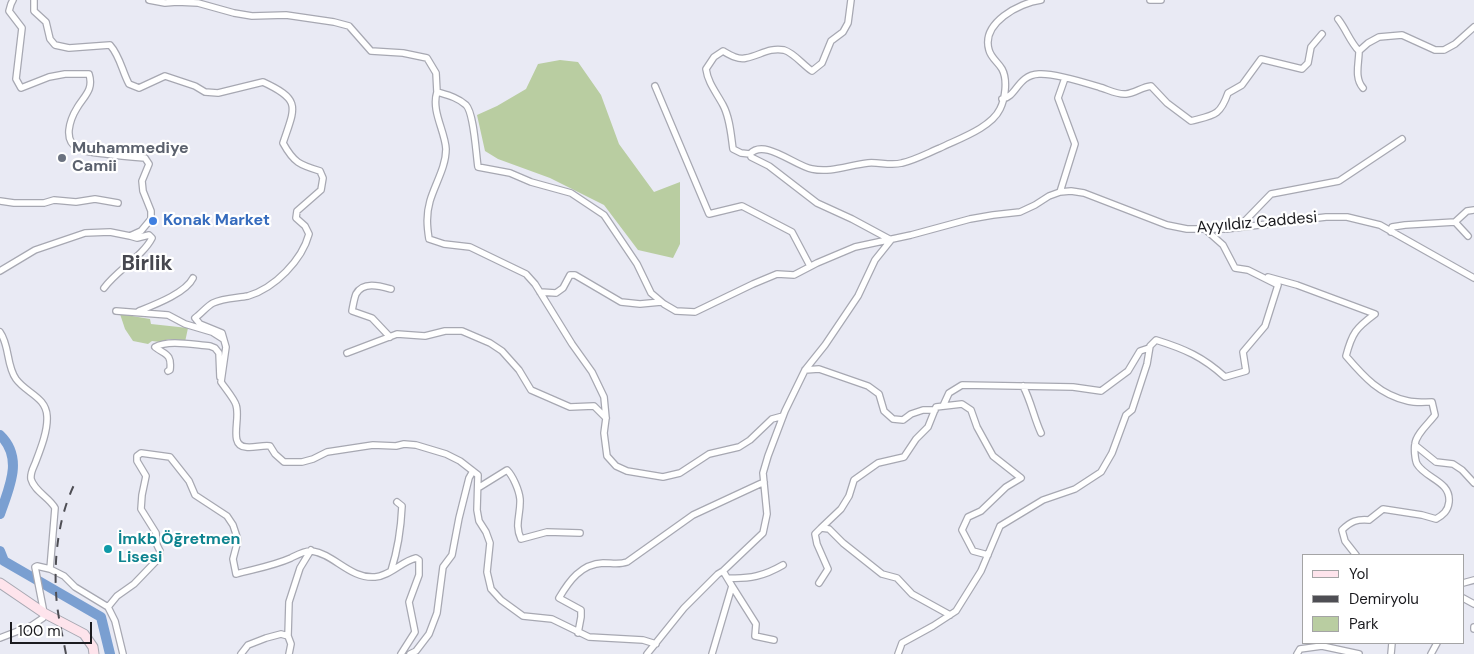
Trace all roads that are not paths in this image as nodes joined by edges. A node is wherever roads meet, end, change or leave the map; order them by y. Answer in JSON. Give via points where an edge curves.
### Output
{"nodes":[{"id":1,"x":13,"y":0,"type":"edge"},
{"id":2,"x":34,"y":0,"type":"edge"},
{"id":3,"x":149,"y":0,"type":"edge"},
{"id":4,"x":851,"y":0,"type":"edge"},
{"id":5,"x":1041,"y":0,"type":"edge"},
{"id":6,"x":1150,"y":0,"type":"edge"},
{"id":7,"x":1161,"y":0,"type":"edge"},
{"id":8,"x":1338,"y":19,"type":"dead end"},
{"id":9,"x":1474,"y":27,"type":"edge"},
{"id":10,"x":1322,"y":34,"type":"dead end"},
{"id":11,"x":1359,"y":51,"type":"junction"},
{"id":12,"x":1065,"y":78,"type":"junction"},
{"id":13,"x":655,"y":86,"type":"dead end"},
{"id":14,"x":1363,"y":88,"type":"dead end"},
{"id":15,"x":437,"y":92,"type":"junction"},
{"id":16,"x":1002,"y":99,"type":"junction"},
{"id":17,"x":1402,"y":139,"type":"dead end"},
{"id":18,"x":750,"y":154,"type":"junction"},
{"id":19,"x":1060,"y":192,"type":"junction"},
{"id":20,"x":0,"y":201,"type":"edge"},
{"id":21,"x":118,"y":203,"type":"dead end"},
{"id":22,"x":1474,"y":210,"type":"edge"},
{"id":23,"x":1455,"y":222,"type":"junction"},
{"id":24,"x":1239,"y":227,"type":"junction"},
{"id":25,"x":1206,"y":230,"type":"junction"},
{"id":26,"x":1392,"y":232,"type":"junction"},
{"id":27,"x":130,"y":236,"type":"junction"},
{"id":28,"x":1468,"y":236,"type":"dead end"},
{"id":29,"x":890,"y":240,"type":"junction"},
{"id":30,"x":810,"y":266,"type":"junction"},
{"id":31,"x":0,"y":272,"type":"edge"},
{"id":32,"x":1254,"y":273,"type":"junction"},
{"id":33,"x":193,"y":278,"type":"dead end"},
{"id":34,"x":1474,"y":278,"type":"edge"},
{"id":35,"x":104,"y":288,"type":"dead end"},
{"id":36,"x":391,"y":290,"type":"dead end"},
{"id":37,"x":540,"y":292,"type":"junction"},
{"id":38,"x":661,"y":302,"type":"junction"},
{"id":39,"x":116,"y":311,"type":"dead end"},
{"id":40,"x":137,"y":312,"type":"junction"},
{"id":41,"x":0,"y":332,"type":"edge"},
{"id":42,"x":390,"y":337,"type":"junction"},
{"id":43,"x":223,"y":339,"type":"junction"},
{"id":44,"x":1149,"y":348,"type":"junction"},
{"id":45,"x":347,"y":353,"type":"dead end"},
{"id":46,"x":805,"y":370,"type":"junction"},
{"id":47,"x":168,"y":371,"type":"dead end"},
{"id":48,"x":221,"y":382,"type":"junction"},
{"id":49,"x":1023,"y":386,"type":"junction"},
{"id":50,"x":943,"y":406,"type":"junction"},
{"id":51,"x":935,"y":410,"type":"junction"},
{"id":52,"x":783,"y":416,"type":"junction"},
{"id":53,"x":606,"y":418,"type":"junction"},
{"id":54,"x":1041,"y":433,"type":"dead end"},
{"id":55,"x":1415,"y":444,"type":"junction"},
{"id":56,"x":473,"y":471,"type":"junction"},
{"id":57,"x":764,"y":482,"type":"junction"},
{"id":58,"x":1474,"y":483,"type":"edge"},
{"id":59,"x":478,"y":488,"type":"junction"},
{"id":60,"x":397,"y":502,"type":"dead end"},
{"id":61,"x":820,"y":528,"type":"junction"},
{"id":62,"x":580,"y":533,"type":"dead end"},
{"id":63,"x":311,"y":550,"type":"junction"},
{"id":64,"x":988,"y":554,"type":"junction"},
{"id":65,"x":1355,"y":554,"type":"edge"},
{"id":66,"x":783,"y":565,"type":"dead end"},
{"id":67,"x":50,"y":569,"type":"junction"},
{"id":68,"x":391,"y":571,"type":"junction"},
{"id":69,"x":723,"y":571,"type":"junction"},
{"id":70,"x":728,"y":578,"type":"junction"},
{"id":71,"x":819,"y":582,"type":"dead end"},
{"id":72,"x":0,"y":583,"type":"edge"},
{"id":73,"x":732,"y":586,"type":"junction"},
{"id":74,"x":108,"y":607,"type":"junction"},
{"id":75,"x":44,"y":613,"type":"junction"},
{"id":76,"x":950,"y":615,"type":"junction"},
{"id":77,"x":578,"y":632,"type":"junction"},
{"id":78,"x":288,"y":636,"type":"junction"},
{"id":79,"x":0,"y":638,"type":"edge"},
{"id":80,"x":774,"y":640,"type":"dead end"},
{"id":81,"x":656,"y":644,"type":"junction"},
{"id":82,"x":94,"y":654,"type":"edge"},
{"id":83,"x":123,"y":654,"type":"edge"},
{"id":84,"x":241,"y":654,"type":"edge"},
{"id":85,"x":290,"y":654,"type":"edge"},
{"id":86,"x":401,"y":654,"type":"edge"},
{"id":87,"x":410,"y":654,"type":"edge"},
{"id":88,"x":647,"y":654,"type":"edge"},
{"id":89,"x":712,"y":654,"type":"edge"},
{"id":90,"x":898,"y":654,"type":"edge"},
{"id":91,"x":1297,"y":654,"type":"edge"},
{"id":92,"x":1359,"y":654,"type":"edge"}],
"edges":[{"from":1,"to":27,"type":"street","via":[[9,11],[22,28],[16,79],[21,88],[50,77],[89,74],[92,81],[87,95],[70,120],[68,137],[72,144],[90,152],[145,158],[149,164],[142,181],[151,219],[141,231]]},
{"from":2,"to":43,"type":"street","via":[[34,11],[46,22],[55,45],[76,48],[110,45],[120,59],[129,84],[138,88],[165,76],[205,92],[218,93],[263,82],[286,94],[292,103],[292,116],[283,143],[301,165],[320,171],[323,178],[321,190],[297,211],[296,218],[310,234],[294,264],[269,286],[248,296],[213,303],[195,318],[200,324],[222,333]]},
{"from":3,"to":15,"type":"street","via":[[198,3],[243,14],[286,15],[349,26],[371,51],[427,58],[436,73]]},
{"from":4,"to":18,"type":"street","via":[[848,23],[843,32],[832,40],[822,63],[812,71],[785,50],[764,51],[745,58],[723,52],[714,57],[706,69],[708,80],[724,106],[733,149]]},
{"from":5,"to":16,"type":"street","via":[[1019,6],[1001,19],[990,35],[989,51],[1006,79]]},
{"from":6,"to":7,"type":"street"},
{"from":8,"to":11,"type":"street"},
{"from":9,"to":11,"type":"street","via":[[1444,50],[1435,50],[1402,35],[1379,37]]},
{"from":10,"to":12,"type":"street","via":[[1311,47],[1308,63],[1302,69],[1261,59],[1242,85],[1228,93],[1223,108],[1214,115],[1191,121],[1151,86],[1125,94]]},
{"from":11,"to":14,"type":"street","via":[[1357,73]]},
{"from":12,"to":16,"type":"street","via":[[1040,74],[1030,76],[1020,82],[1008,98]]},
{"from":12,"to":19,"type":"street","via":[[1058,98],[1075,144]]},
{"from":13,"to":30,"type":"street","via":[[709,214],[742,206],[792,232]]},
{"from":15,"to":37,"type":"street","via":[[436,107],[446,149],[426,221],[429,240],[470,247],[526,274]]},
{"from":15,"to":38,"type":"street","via":[[455,97],[468,107],[478,167],[510,172],[531,182],[571,193],[604,216],[637,264],[651,293]]},
{"from":16,"to":18,"type":"street","via":[[1001,108],[985,125],[900,164],[866,163],[819,171],[762,148]]},
{"from":17,"to":24,"type":"street","via":[[1339,181],[1271,194]]},
{"from":18,"to":29,"type":"street","via":[[817,203]]},
{"from":19,"to":25,"type":"street","name":"Ayyıldız Caddesi","via":[[1084,193],[1167,225]]},
{"from":19,"to":29,"type":"street","name":"Ayyıldız Caddesi","via":[[1020,212],[970,219]]},
{"from":20,"to":21,"type":"street","via":[[14,204],[95,199]]},
{"from":22,"to":23,"type":"street","via":[[1467,211]]},
{"from":23,"to":26,"type":"street","via":[[1392,227]]},
{"from":23,"to":28,"type":"street"},
{"from":24,"to":25,"type":"street","name":"Ayyıldız Caddesi"},
{"from":24,"to":26,"type":"street","name":"Ayyıldız Caddesi","via":[[1347,217],[1380,225]]},
{"from":25,"to":32,"type":"street","via":[[1223,245],[1235,268]]},
{"from":26,"to":34,"type":"street","name":"Ayyıldız Caddesi"},
{"from":27,"to":31,"type":"street","via":[[110,232],[85,233],[35,250]]},
{"from":27,"to":35,"type":"street","via":[[149,235],[152,238]]},
{"from":29,"to":30,"type":"street","name":"Ayyıldız Caddesi","via":[[855,247]]},
{"from":29,"to":46,"type":"street","via":[[874,260],[858,296]]},
{"from":30,"to":38,"type":"street","name":"Ayyıldız Caddesi","via":[[794,275],[777,274],[695,312],[676,311]]},
{"from":32,"to":44,"type":"street","via":[[1278,285],[1265,326],[1243,352],[1246,371],[1225,378],[1211,364],[1183,348],[1156,340]]},
{"from":32,"to":55,"type":"street","via":[[1375,314],[1352,336],[1346,356],[1383,392],[1409,401],[1432,402],[1435,415]]},
{"from":33,"to":40,"type":"street","via":[[184,289]]},
{"from":36,"to":42,"type":"street","via":[[376,285],[362,288],[356,293],[352,311],[372,318]]},
{"from":37,"to":38,"type":"street","via":[[556,293],[570,275],[575,275],[621,302]]},
{"from":37,"to":53,"type":"street","via":[[592,372],[604,397]]},
{"from":39,"to":40,"type":"street"},
{"from":40,"to":43,"type":"street","via":[[168,315]]},
{"from":41,"to":67,"type":"street","via":[[17,381],[42,400],[46,407],[47,426],[31,480],[55,508]]},
{"from":42,"to":45,"type":"street"},
{"from":42,"to":53,"type":"street","via":[[462,330],[502,350],[531,390],[570,407],[594,406]]},
{"from":43,"to":48,"type":"street","via":[[226,347]]},
{"from":44,"to":49,"type":"street","via":[[1140,351],[1128,372],[1101,391]]},
{"from":44,"to":64,"type":"street","via":[[1132,410],[1126,415],[1101,472],[1075,489],[1043,500],[1000,526]]},
{"from":46,"to":51,"type":"street","via":[[818,369],[868,386],[880,394],[884,411],[893,419],[902,420],[923,410]]},
{"from":46,"to":52,"type":"street"},
{"from":47,"to":48,"type":"street","via":[[170,358],[155,347],[165,343],[210,346],[218,353]]},
{"from":48,"to":56,"type":"street","via":[[236,405],[236,440],[244,447],[270,446],[284,462],[313,460],[327,452],[373,445],[404,444],[446,454]]},
{"from":49,"to":50,"type":"street","via":[[962,385],[949,393]]},
{"from":49,"to":54,"type":"street"},
{"from":50,"to":51,"type":"street"},
{"from":50,"to":64,"type":"street","via":[[962,404],[970,410],[993,456],[1021,478],[1006,487],[981,511],[968,517],[962,530],[973,551]]},
{"from":51,"to":61,"type":"street","via":[[928,428],[904,457],[878,463],[854,480],[841,509]]},
{"from":52,"to":53,"type":"street","via":[[772,419],[739,447],[709,454],[680,473],[663,477],[616,466],[607,456]]},
{"from":52,"to":57,"type":"street","via":[[763,473]]},
{"from":55,"to":58,"type":"street","via":[[1436,462],[1453,464]]},
{"from":55,"to":65,"type":"street","via":[[1418,464],[1442,484],[1449,495],[1444,515],[1436,519],[1383,509],[1369,520],[1350,522],[1342,530],[1345,541]]},
{"from":56,"to":59,"type":"street","via":[[478,474]]},
{"from":56,"to":87,"type":"street","via":[[452,555],[443,567],[437,613],[428,634]]},
{"from":57,"to":69,"type":"street","via":[[767,514],[763,533]]},
{"from":57,"to":77,"type":"street","via":[[693,515],[627,562],[597,564],[578,572],[559,598],[580,610]]},
{"from":59,"to":62,"type":"street","via":[[507,470],[511,474],[520,498],[517,530],[521,539],[548,532]]},
{"from":59,"to":77,"type":"street","via":[[479,521],[490,543],[487,572],[491,589],[523,616],[552,619]]},
{"from":60,"to":68,"type":"street","via":[[402,506],[402,521]]},
{"from":61,"to":71,"type":"street","via":[[815,534],[828,569]]},
{"from":61,"to":76,"type":"street","via":[[829,529],[882,574],[897,578],[912,594]]},
{"from":63,"to":68,"type":"street","via":[[355,574],[375,577]]},
{"from":63,"to":74,"type":"street","via":[[236,574],[234,559],[238,540],[227,516],[195,494],[170,457],[141,453],[137,461],[146,476],[141,509],[156,533],[159,558]]},
{"from":63,"to":78,"type":"street","via":[[300,568],[288,602]]},
{"from":64,"to":76,"type":"street","via":[[981,571],[956,611]]},
{"from":66,"to":70,"type":"street","via":[[766,575]]},
{"from":67,"to":74,"type":"street"},
{"from":67,"to":75,"type":"street","via":[[36,567]]},
{"from":68,"to":86,"type":"street","via":[[412,559],[419,560],[419,575],[409,602],[415,632]]},
{"from":69,"to":70,"type":"street"},
{"from":69,"to":81,"type":"street","via":[[684,608]]},
{"from":70,"to":73,"type":"street"},
{"from":72,"to":75,"type":"street"},
{"from":73,"to":80,"type":"street","via":[[756,624],[755,636]]},
{"from":73,"to":89,"type":"street"},
{"from":74,"to":83,"type":"street"},
{"from":75,"to":79,"type":"street","via":[[43,618],[31,626]]},
{"from":75,"to":82,"type":"street","via":[[84,634]]},
{"from":76,"to":90,"type":"street","via":[[902,643]]},
{"from":77,"to":81,"type":"street","via":[[589,637],[643,640]]},
{"from":78,"to":84,"type":"street","via":[[282,634],[266,638],[248,645]]},
{"from":78,"to":85,"type":"street"},
{"from":81,"to":88,"type":"street"},
{"from":91,"to":92,"type":"street","via":[[1300,649],[1322,646]]}]}
